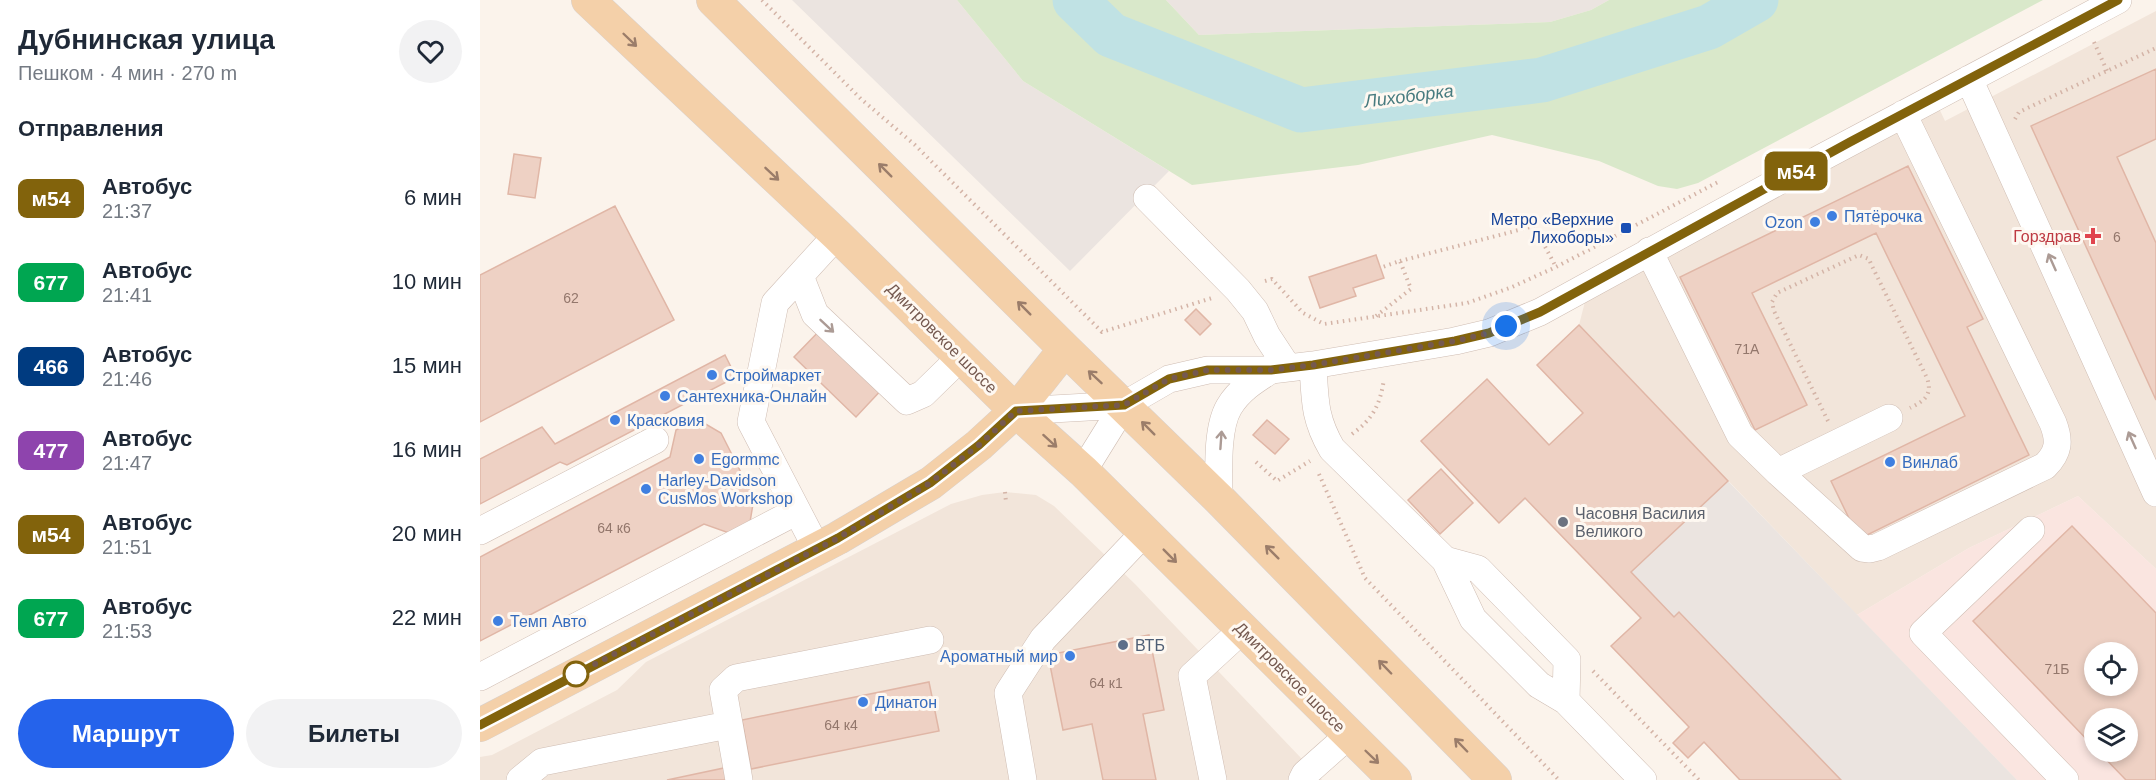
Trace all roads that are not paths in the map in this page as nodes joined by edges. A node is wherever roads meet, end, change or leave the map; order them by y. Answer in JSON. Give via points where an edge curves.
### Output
{"nodes":[{"id":1,"x":588,"y":0,"type":"edge"},
{"id":2,"x":713,"y":0,"type":"edge"},
{"id":3,"x":2118,"y":0,"type":"edge"},
{"id":4,"x":1970,"y":79,"type":"junction"},
{"id":5,"x":1903,"y":114,"type":"junction"},
{"id":6,"x":1147,"y":198,"type":"dead end"},
{"id":7,"x":837,"y":235,"type":"junction"},
{"id":8,"x":1649,"y":251,"type":"junction"},
{"id":9,"x":800,"y":276,"type":"junction"},
{"id":10,"x":1065,"y":349,"type":"junction"},
{"id":11,"x":962,"y":356,"type":"junction"},
{"id":12,"x":1291,"y":368,"type":"junction"},
{"id":13,"x":1124,"y":405,"type":"junction"},
{"id":14,"x":1016,"y":411,"type":"junction"},
{"id":15,"x":1889,"y":418,"type":"road end"},
{"id":16,"x":655,"y":440,"type":"dead end"},
{"id":17,"x":1083,"y":471,"type":"junction"},
{"id":18,"x":1778,"y":472,"type":"junction"},
{"id":19,"x":2156,"y":493,"type":"edge"},
{"id":20,"x":1219,"y":499,"type":"junction"},
{"id":21,"x":797,"y":512,"type":"junction"},
{"id":22,"x":2031,"y":530,"type":"dead end"},
{"id":23,"x":480,"y":531,"type":"edge"},
{"id":24,"x":1145,"y":532,"type":"junction"},
{"id":25,"x":817,"y":549,"type":"junction"},
{"id":26,"x":1445,"y":560,"type":"junction"},
{"id":27,"x":1242,"y":630,"type":"junction"},
{"id":28,"x":930,"y":640,"type":"dead end"},
{"id":29,"x":480,"y":677,"type":"edge"},
{"id":30,"x":1566,"y":701,"type":"junction"},
{"id":31,"x":728,"y":724,"type":"junction"},
{"id":32,"x":480,"y":725,"type":"edge"},
{"id":33,"x":1348,"y":735,"type":"junction"},
{"id":34,"x":520,"y":780,"type":"edge"},
{"id":35,"x":739,"y":780,"type":"edge"},
{"id":36,"x":1023,"y":780,"type":"edge"},
{"id":37,"x":1213,"y":780,"type":"edge"},
{"id":38,"x":1302,"y":780,"type":"edge"},
{"id":39,"x":1395,"y":780,"type":"edge"},
{"id":40,"x":1495,"y":780,"type":"edge"},
{"id":41,"x":1643,"y":780,"type":"edge"},
{"id":42,"x":2065,"y":780,"type":"edge"}],
"edges":[{"from":1,"to":7,"type":"main road","name":"Дмитровское шоссе","one_way":true},
{"from":10,"to":2,"type":"main road","one_way":true},
{"from":3,"to":4,"type":"street"},
{"from":4,"to":5,"type":"street"},
{"from":19,"to":4,"type":"street","one_way":true},
{"from":5,"to":8,"type":"street"},
{"from":5,"to":18,"type":"street","via":[[2053,423],[2057,448],[2045,466],[1870,549],[1854,543]]},
{"from":6,"to":12,"type":"street","via":[[1238,290]]},
{"from":7,"to":9,"type":"street"},
{"from":7,"to":11,"type":"main road","name":"Дмитровское шоссе"},
{"from":8,"to":12,"type":"street","via":[[1540,312],[1489,333]]},
{"from":8,"to":18,"type":"street","via":[[1737,411],[1744,440]]},
{"from":9,"to":11,"type":"street","one_way":true,"via":[[815,314],[907,401],[923,394]]},
{"from":9,"to":21,"type":"street","via":[[776,303],[751,422]]},
{"from":13,"to":10,"type":"main road","one_way":true},
{"from":10,"to":14,"type":"main road"},
{"from":11,"to":14,"type":"main road","name":"Дмитровское шоссе"},
{"from":12,"to":13,"type":"street","via":[[1208,370],[1169,379]]},
{"from":20,"to":12,"type":"street","one_way":true,"via":[[1225,414],[1249,384]]},
{"from":12,"to":26,"type":"street","via":[[1332,449]]},
{"from":13,"to":14,"type":"street"},
{"from":13,"to":17,"type":"street"},
{"from":20,"to":13,"type":"main road","one_way":true},
{"from":14,"to":17,"type":"main road","name":"Дмитровское шоссе","one_way":true},
{"from":14,"to":25,"type":"main road","via":[[930,483]]},
{"from":15,"to":18,"type":"street"},
{"from":16,"to":23,"type":"street"},
{"from":17,"to":24,"type":"main road","name":"Дмитровское шоссе"},
{"from":40,"to":20,"type":"main road","one_way":true},
{"from":21,"to":25,"type":"street"},
{"from":21,"to":29,"type":"street"},
{"from":22,"to":42,"type":"street","via":[[1923,633]]},
{"from":24,"to":27,"type":"main road","name":"Дмитровское шоссе","one_way":true},
{"from":24,"to":36,"type":"street","via":[[1043,639],[1008,693]]},
{"from":25,"to":32,"type":"main road"},
{"from":26,"to":30,"type":"street","via":[[1473,619],[1539,685]]},
{"from":26,"to":30,"type":"street","via":[[1479,569],[1567,660]]},
{"from":27,"to":33,"type":"main road","name":"Дмитровское шоссе"},
{"from":27,"to":37,"type":"street","via":[[1192,676]]},
{"from":28,"to":31,"type":"street","via":[[736,678],[723,690]]},
{"from":30,"to":41,"type":"street"},
{"from":31,"to":34,"type":"street","via":[[542,762]]},
{"from":31,"to":35,"type":"street"},
{"from":33,"to":38,"type":"street"},
{"from":33,"to":39,"type":"main road","name":"Дмитровское шоссе","one_way":true}]}
